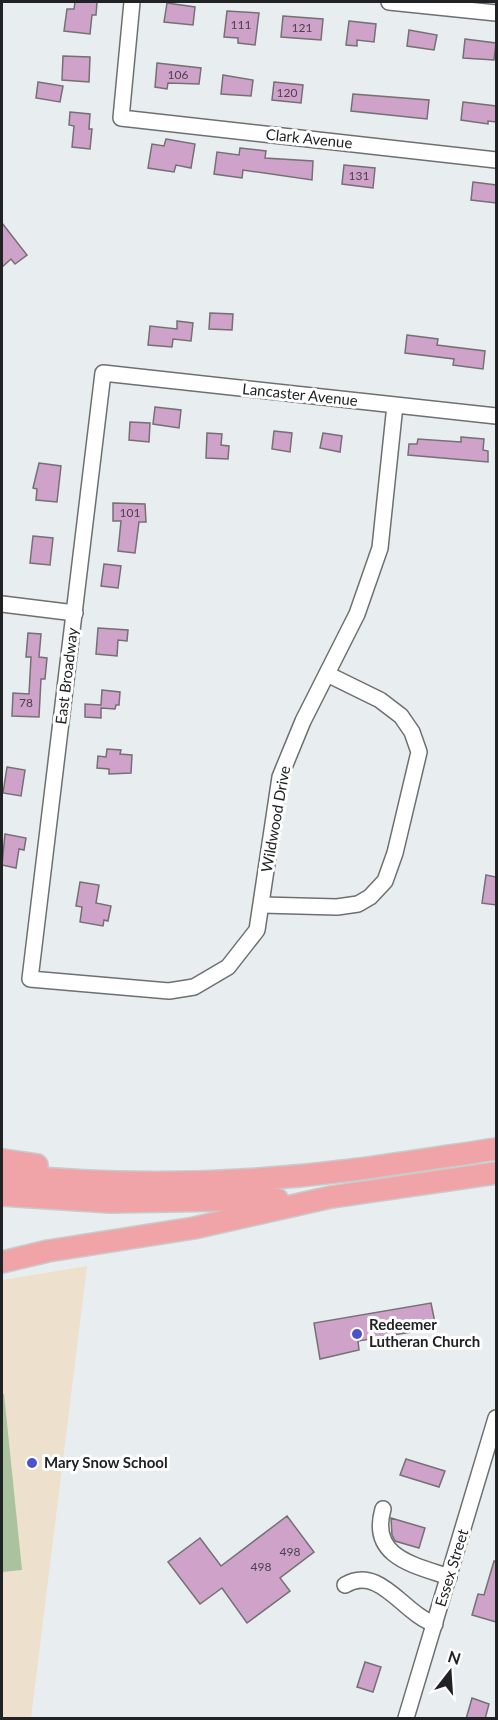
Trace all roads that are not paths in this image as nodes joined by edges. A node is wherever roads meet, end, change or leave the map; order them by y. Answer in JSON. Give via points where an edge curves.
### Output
{"nodes":[{"id":1,"x":132,"y":2,"type":"edge"},
{"id":2,"x":389,"y":2,"type":"edge"},
{"id":3,"x":496,"y":13,"type":"edge"},
{"id":4,"x":496,"y":160,"type":"edge"},
{"id":5,"x":103,"y":373,"type":"joint"},
{"id":6,"x":395,"y":405,"type":"junction"},
{"id":7,"x":496,"y":416,"type":"edge"},
{"id":8,"x":2,"y":604,"type":"edge"},
{"id":9,"x":75,"y":613,"type":"junction"},
{"id":10,"x":327,"y":674,"type":"junction"},
{"id":11,"x":262,"y":905,"type":"junction"},
{"id":12,"x":30,"y":979,"type":"joint"},
{"id":13,"x":496,"y":1149,"type":"edge"},
{"id":14,"x":2,"y":1160,"type":"edge"},
{"id":15,"x":496,"y":1173,"type":"edge"},
{"id":16,"x":2,"y":1175,"type":"edge"},
{"id":17,"x":77,"y":1180,"type":"junction"},
{"id":18,"x":2,"y":1195,"type":"edge"},
{"id":19,"x":332,"y":1197,"type":"junction"},
{"id":20,"x":2,"y":1262,"type":"edge"},
{"id":21,"x":496,"y":1418,"type":"edge"},
{"id":22,"x":382,"y":1509,"type":"dead end"},
{"id":23,"x":449,"y":1577,"type":"junction"},
{"id":24,"x":345,"y":1585,"type":"dead end"},
{"id":25,"x":435,"y":1624,"type":"junction"},
{"id":26,"x":406,"y":1719,"type":"edge"}],
"edges":[{"from":1,"to":4,"type":"street","name":"Clark Avenue","via":[[121,118]]},
{"from":2,"to":3,"type":"street"},
{"from":5,"to":6,"type":"street","name":"Lancaster Avenue"},
{"from":5,"to":9,"type":"street","name":"East Broadway"},
{"from":6,"to":7,"type":"street","name":"Lancaster Avenue"},
{"from":6,"to":10,"type":"street","name":"Wildwood Drive","via":[[380,548],[357,614]]},
{"from":8,"to":9,"type":"street"},
{"from":9,"to":12,"type":"street","name":"East Broadway"},
{"from":10,"to":11,"type":"street","name":"Wildwood Drive","via":[[280,777]]},
{"from":10,"to":11,"type":"street","via":[[380,700],[401,716],[412,732],[418,752],[395,853],[385,881],[358,904]]},
{"from":11,"to":12,"type":"street","name":"Wildwood Drive","via":[[257,930],[228,968],[194,987],[169,991]]},
{"from":13,"to":17,"type":"highway","via":[[305,1175],[170,1183]]},
{"from":14,"to":17,"type":"highway","via":[[45,1166]]},
{"from":15,"to":19,"type":"highway"},
{"from":16,"to":17,"type":"highway"},
{"from":18,"to":19,"type":"highway","via":[[128,1203]]},
{"from":19,"to":20,"type":"highway","via":[[194,1228]]},
{"from":21,"to":23,"type":"street","name":"Essex Street"},
{"from":22,"to":23,"type":"street","via":[[378,1526],[385,1546],[402,1560]]},
{"from":23,"to":25,"type":"street","name":"Essex Street"},
{"from":24,"to":25,"type":"street","via":[[356,1579],[379,1584],[417,1616]]},
{"from":25,"to":26,"type":"street","name":"Essex Street"}]}
